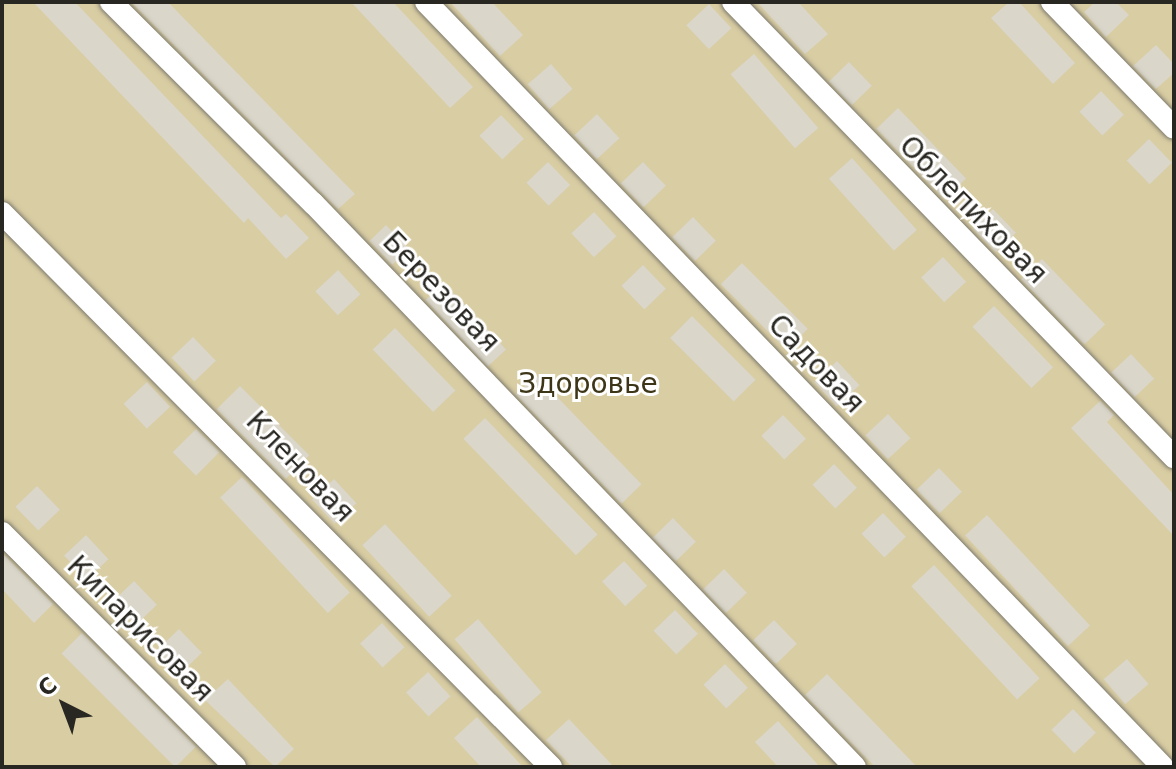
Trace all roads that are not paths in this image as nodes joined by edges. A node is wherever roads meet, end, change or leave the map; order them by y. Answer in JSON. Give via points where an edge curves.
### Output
{"nodes":[{"id":1,"x":111,"y":2,"type":"edge"},
{"id":2,"x":426,"y":2,"type":"edge"},
{"id":3,"x":733,"y":2,"type":"edge"},
{"id":4,"x":1052,"y":2,"type":"edge"},
{"id":5,"x":1174,"y":128,"type":"edge"},
{"id":6,"x":2,"y":213,"type":"edge"},
{"id":7,"x":1174,"y":457,"type":"edge"},
{"id":8,"x":2,"y":533,"type":"edge"},
{"id":9,"x":235,"y":767,"type":"edge"},
{"id":10,"x":551,"y":767,"type":"edge"},
{"id":11,"x":855,"y":767,"type":"edge"},
{"id":12,"x":1163,"y":767,"type":"edge"}],
"edges":[{"from":1,"to":11,"type":"street","name":"Березовая","via":[[313,203]]},
{"from":2,"to":12,"type":"street","name":"Садовая"},
{"from":3,"to":7,"type":"street","name":"Облепиховая"},
{"from":4,"to":5,"type":"street"},
{"from":6,"to":10,"type":"street","name":"Кленовая"},
{"from":8,"to":9,"type":"street","name":"Кипарисовая"}]}
